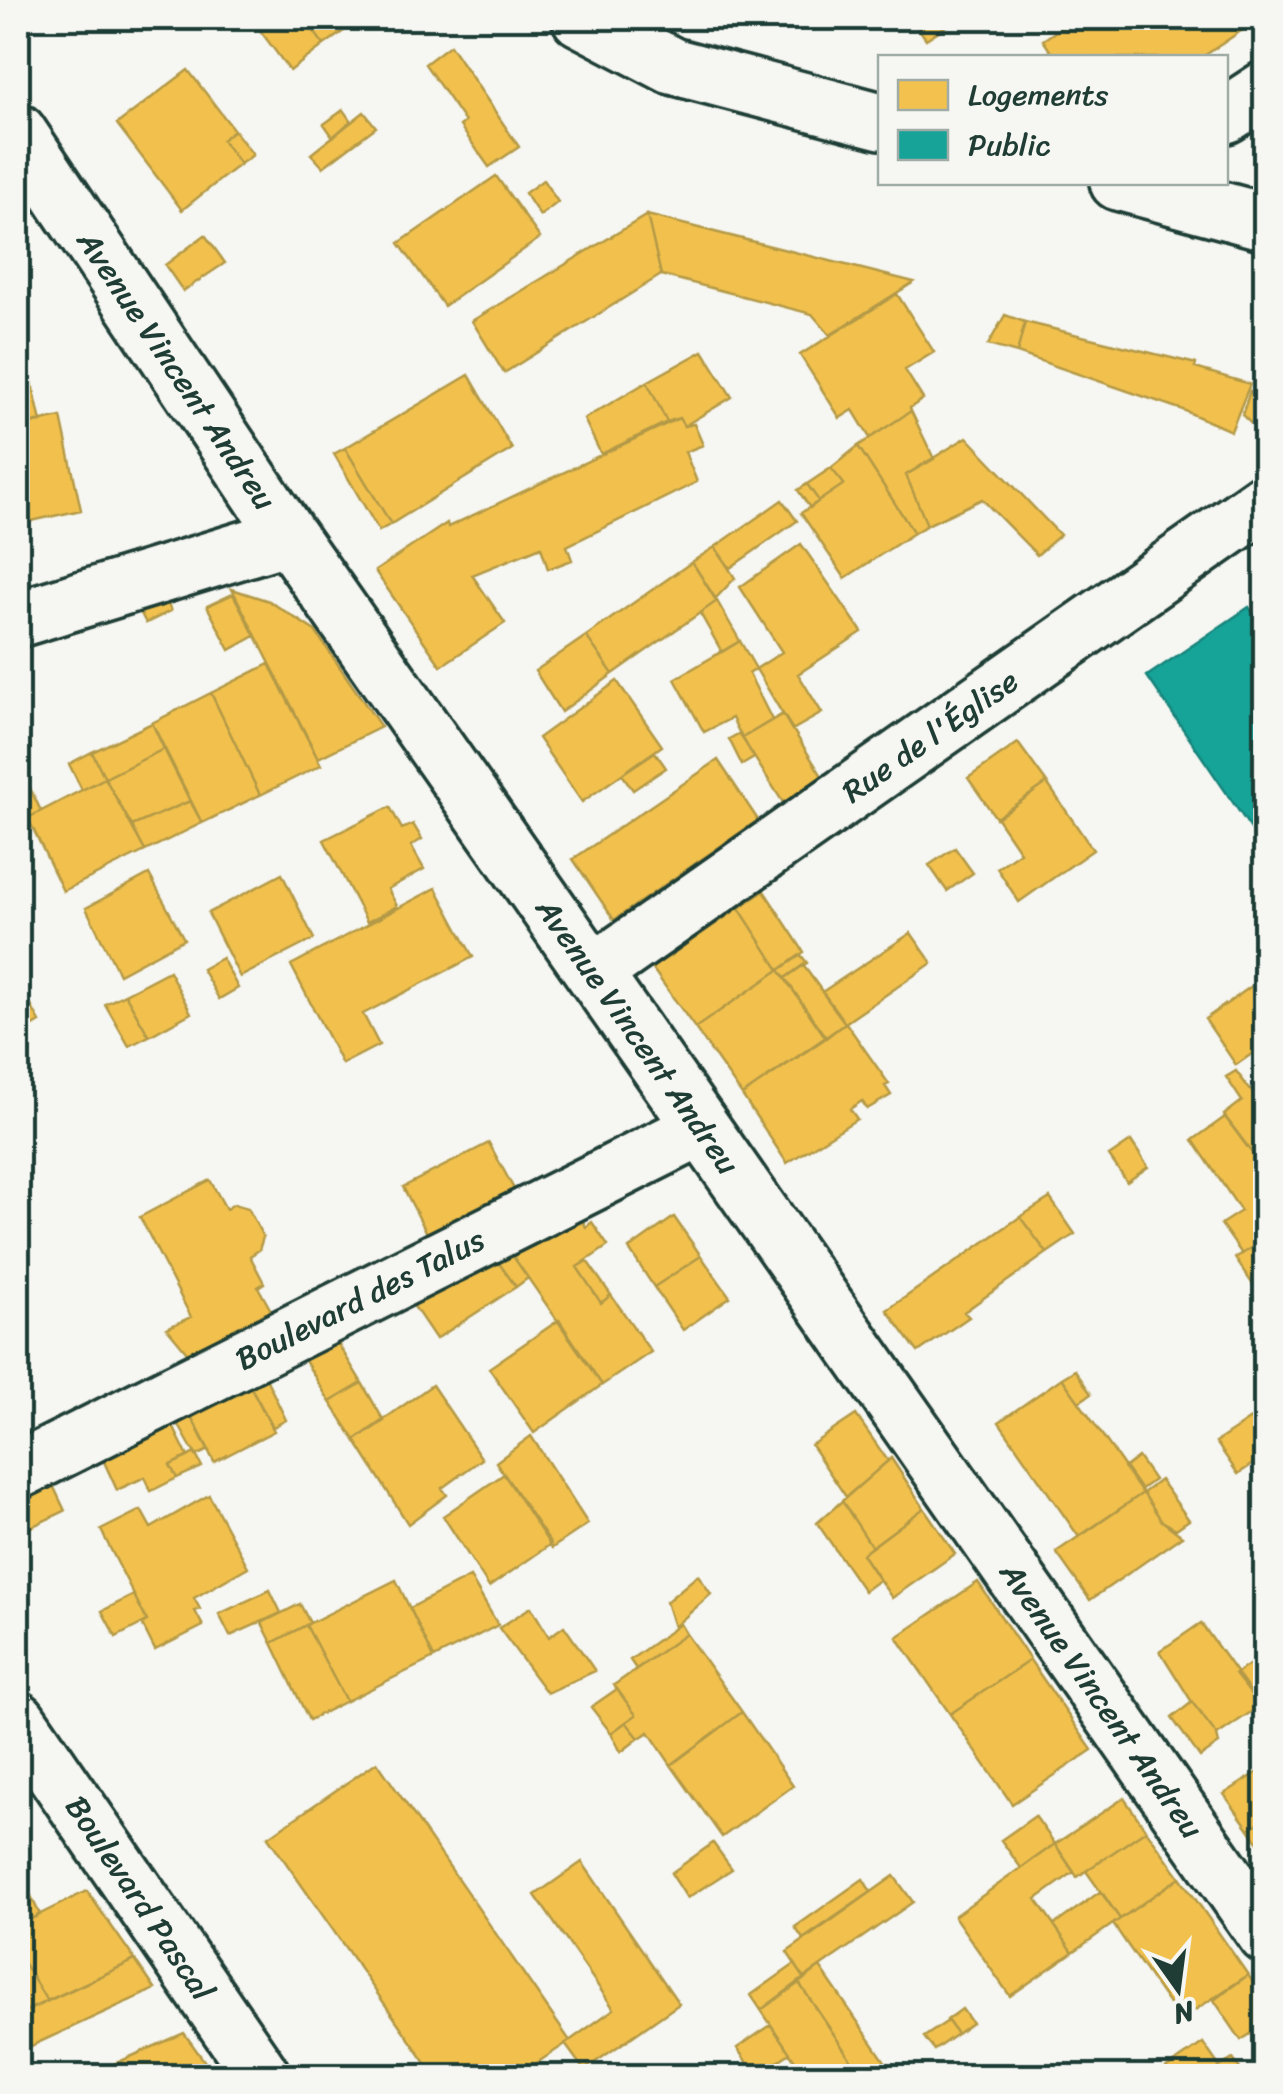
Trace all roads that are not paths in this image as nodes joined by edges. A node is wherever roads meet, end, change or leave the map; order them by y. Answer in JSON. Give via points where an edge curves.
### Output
{"nodes":[{"id":1,"x":580,"y":18,"type":"edge"},
{"id":2,"x":665,"y":42,"type":"edge"},
{"id":3,"x":1266,"y":89,"type":"edge"},
{"id":4,"x":1228,"y":114,"type":"edge"},
{"id":5,"x":878,"y":119,"type":"edge"},
{"id":6,"x":18,"y":132,"type":"edge"},
{"id":7,"x":1127,"y":185,"type":"edge"},
{"id":8,"x":1266,"y":222,"type":"edge"},
{"id":9,"x":1266,"y":501,"type":"edge"},
{"id":10,"x":288,"y":536,"type":"junction"},
{"id":11,"x":18,"y":619,"type":"edge"},
{"id":12,"x":594,"y":972,"type":"junction"},
{"id":13,"x":702,"y":1128,"type":"junction"},
{"id":14,"x":18,"y":1471,"type":"edge"},
{"id":15,"x":18,"y":1720,"type":"edge"},
{"id":16,"x":1266,"y":1935,"type":"edge"},
{"id":17,"x":262,"y":2076,"type":"edge"}],
"edges":[{"from":1,"to":2,"type":"street"},
{"from":2,"to":5,"type":"street"},
{"from":3,"to":4,"type":"street"},
{"from":6,"to":10,"type":"street","name":"Avenue Vincent Andreu"},
{"from":7,"to":8,"type":"street"},
{"from":9,"to":12,"type":"street","name":"Rue de l'Église"},
{"from":10,"to":11,"type":"street"},
{"from":10,"to":12,"type":"street","name":"Avenue Vincent Andreu"},
{"from":12,"to":13,"type":"street","name":"Avenue Vincent Andreu"},
{"from":13,"to":14,"type":"street","name":"Boulevard des Talus"},
{"from":13,"to":16,"type":"street","name":"Avenue Vincent Andreu"},
{"from":15,"to":17,"type":"street","name":"Boulevard Pascal"}]}
